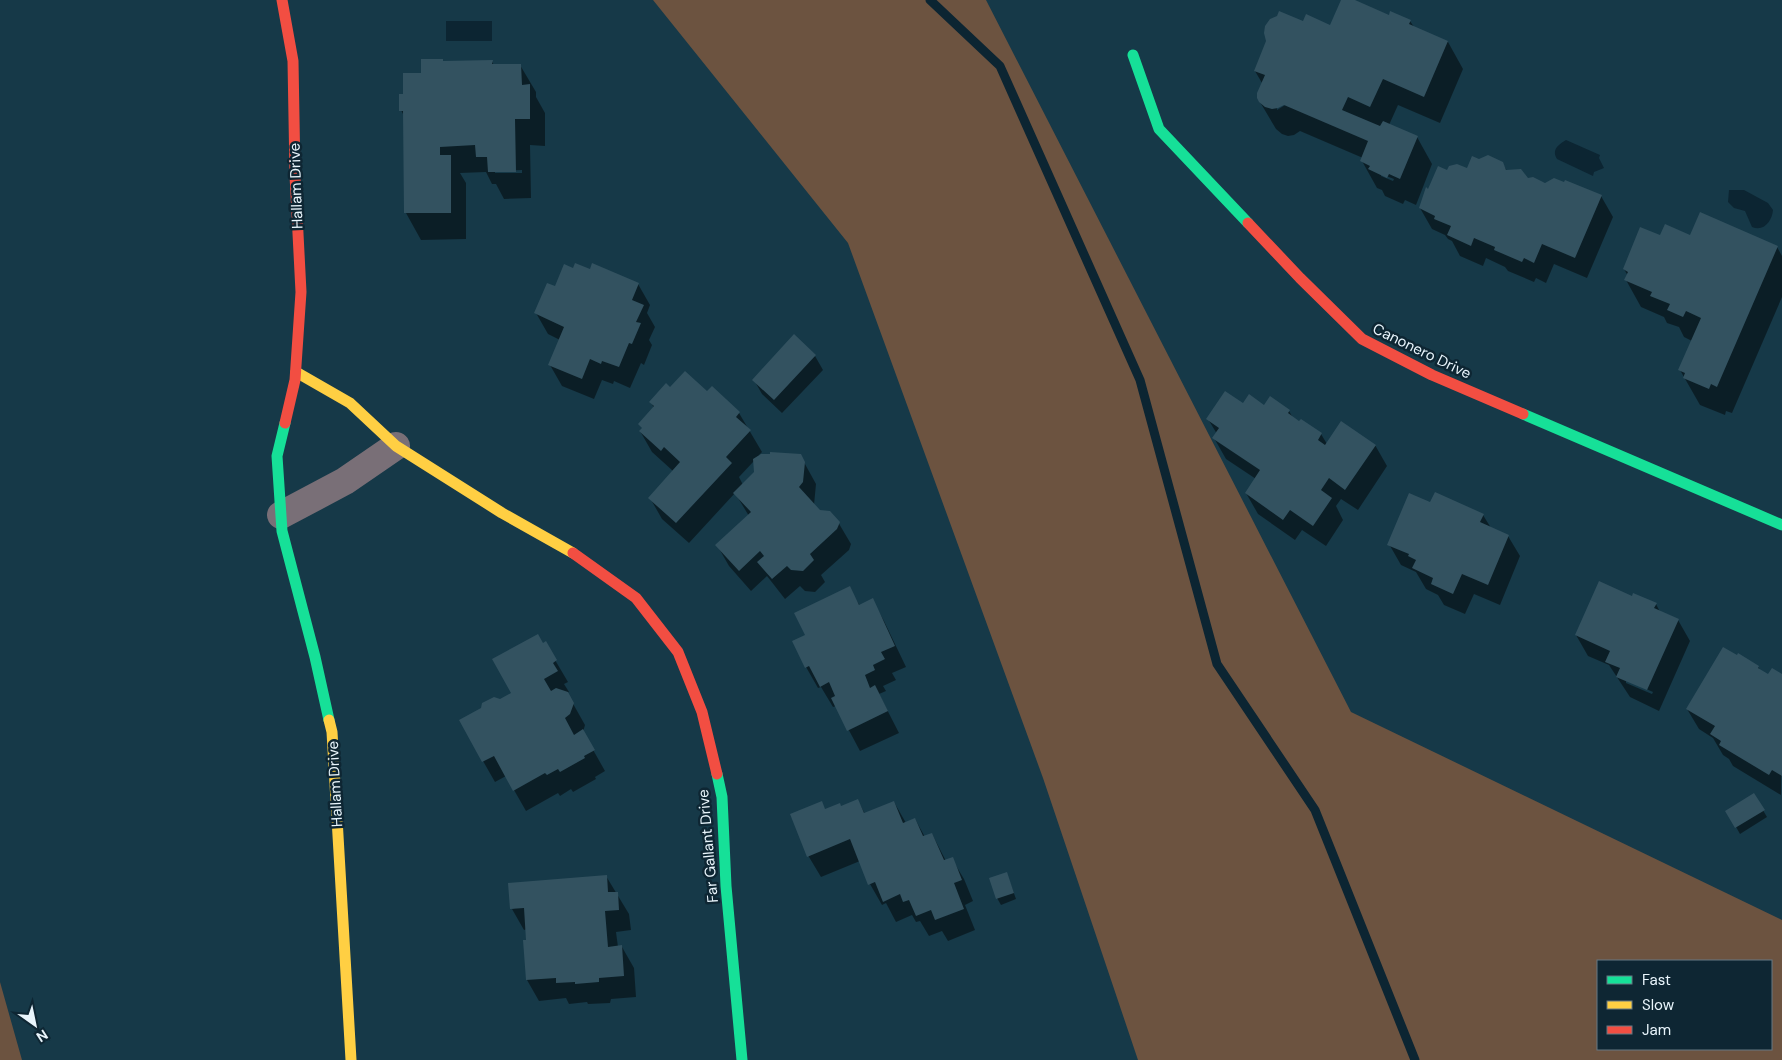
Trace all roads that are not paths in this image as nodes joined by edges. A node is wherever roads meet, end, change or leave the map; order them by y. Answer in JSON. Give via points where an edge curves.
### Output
{"nodes":[{"id":1,"x":282,"y":0,"type":"edge"},
{"id":2,"x":1133,"y":55,"type":"dead end"},
{"id":3,"x":296,"y":372,"type":"junction"},
{"id":4,"x":396,"y":446,"type":"junction"},
{"id":5,"x":281,"y":515,"type":"junction"},
{"id":6,"x":1782,"y":525,"type":"edge"},
{"id":7,"x":351,"y":1060,"type":"edge"},
{"id":8,"x":742,"y":1060,"type":"edge"}],
"edges":[{"from":1,"to":3,"type":"street","name":"Hallam Drive","via":[[293,61],[301,292]]},
{"from":2,"to":6,"type":"street","name":"Canonero Drive","via":[[1159,129],[1362,339],[1432,375]]},
{"from":3,"to":4,"type":"street","via":[[350,403]]},
{"from":3,"to":5,"type":"street","name":"Hallam Drive","via":[[277,456]]},
{"from":4,"to":5,"type":"street","via":[[346,481]]},
{"from":4,"to":8,"type":"street","name":"Far Gallant Drive","via":[[502,514],[582,558],[636,598],[678,652],[702,712],[722,797],[726,886]]},
{"from":5,"to":7,"type":"street","name":"Hallam Drive","via":[[282,531],[332,732]]}]}
